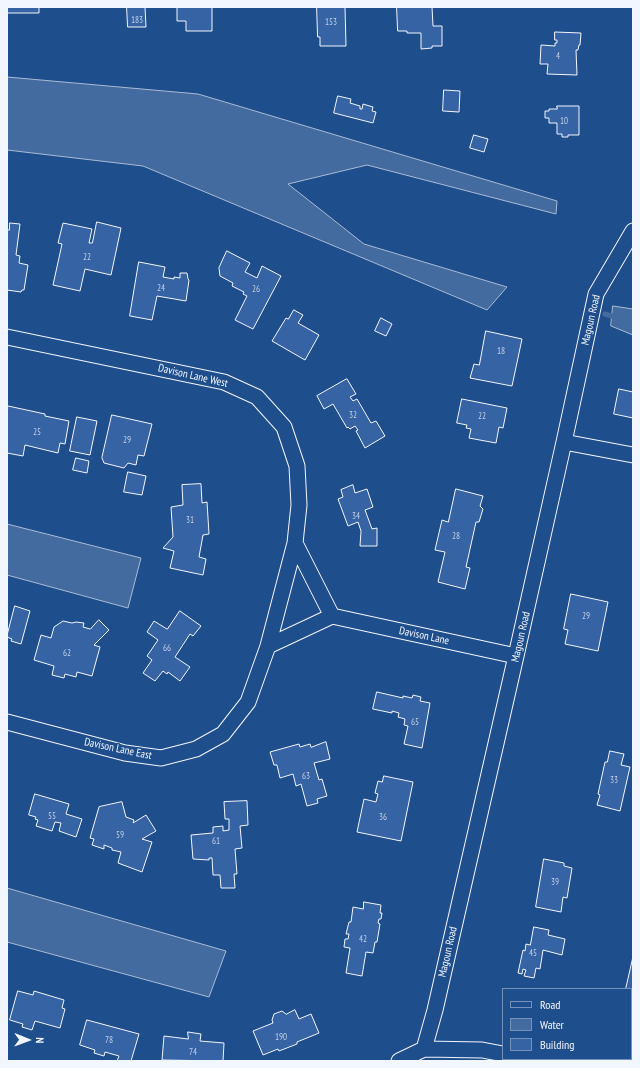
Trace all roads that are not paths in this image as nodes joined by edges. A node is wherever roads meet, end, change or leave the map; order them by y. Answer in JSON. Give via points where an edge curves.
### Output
{"nodes":[{"id":1,"x":633,"y":232,"type":"edge"},
{"id":2,"x":7,"y":337,"type":"edge"},
{"id":3,"x":564,"y":442,"type":"junction"},
{"id":4,"x":633,"y":455,"type":"edge"},
{"id":5,"x":295,"y":543,"type":"junction"},
{"id":6,"x":280,"y":601,"type":"joint"},
{"id":7,"x":332,"y":616,"type":"junction"},
{"id":8,"x":268,"y":646,"type":"junction"},
{"id":9,"x":516,"y":656,"type":"junction"},
{"id":10,"x":7,"y":722,"type":"edge"},
{"id":11,"x":424,"y":1049,"type":"junction"},
{"id":12,"x":502,"y":1054,"type":"edge"},
{"id":13,"x":399,"y":1061,"type":"edge"}],
"edges":[{"from":1,"to":3,"type":"street","name":"Magoun Road","via":[[596,294]]},
{"from":2,"to":5,"type":"street","name":"Davison Lane West","via":[[224,382],[256,397],[284,427],[297,466],[299,505]]},
{"from":3,"to":4,"type":"street"},
{"from":3,"to":9,"type":"street","name":"Magoun Road"},
{"from":5,"to":6,"type":"street","name":"Davison Lane West"},
{"from":5,"to":7,"type":"street"},
{"from":6,"to":8,"type":"street","name":"Davison Lane East"},
{"from":7,"to":8,"type":"street"},
{"from":7,"to":9,"type":"street","name":"Davison Lane"},
{"from":8,"to":10,"type":"street","name":"Davison Lane East","via":[[248,702],[223,734],[196,749],[161,758],[125,753]]},
{"from":9,"to":11,"type":"street","name":"Magoun Road"},
{"from":11,"to":12,"type":"street","via":[[482,1050]]},
{"from":11,"to":13,"type":"street"}]}
